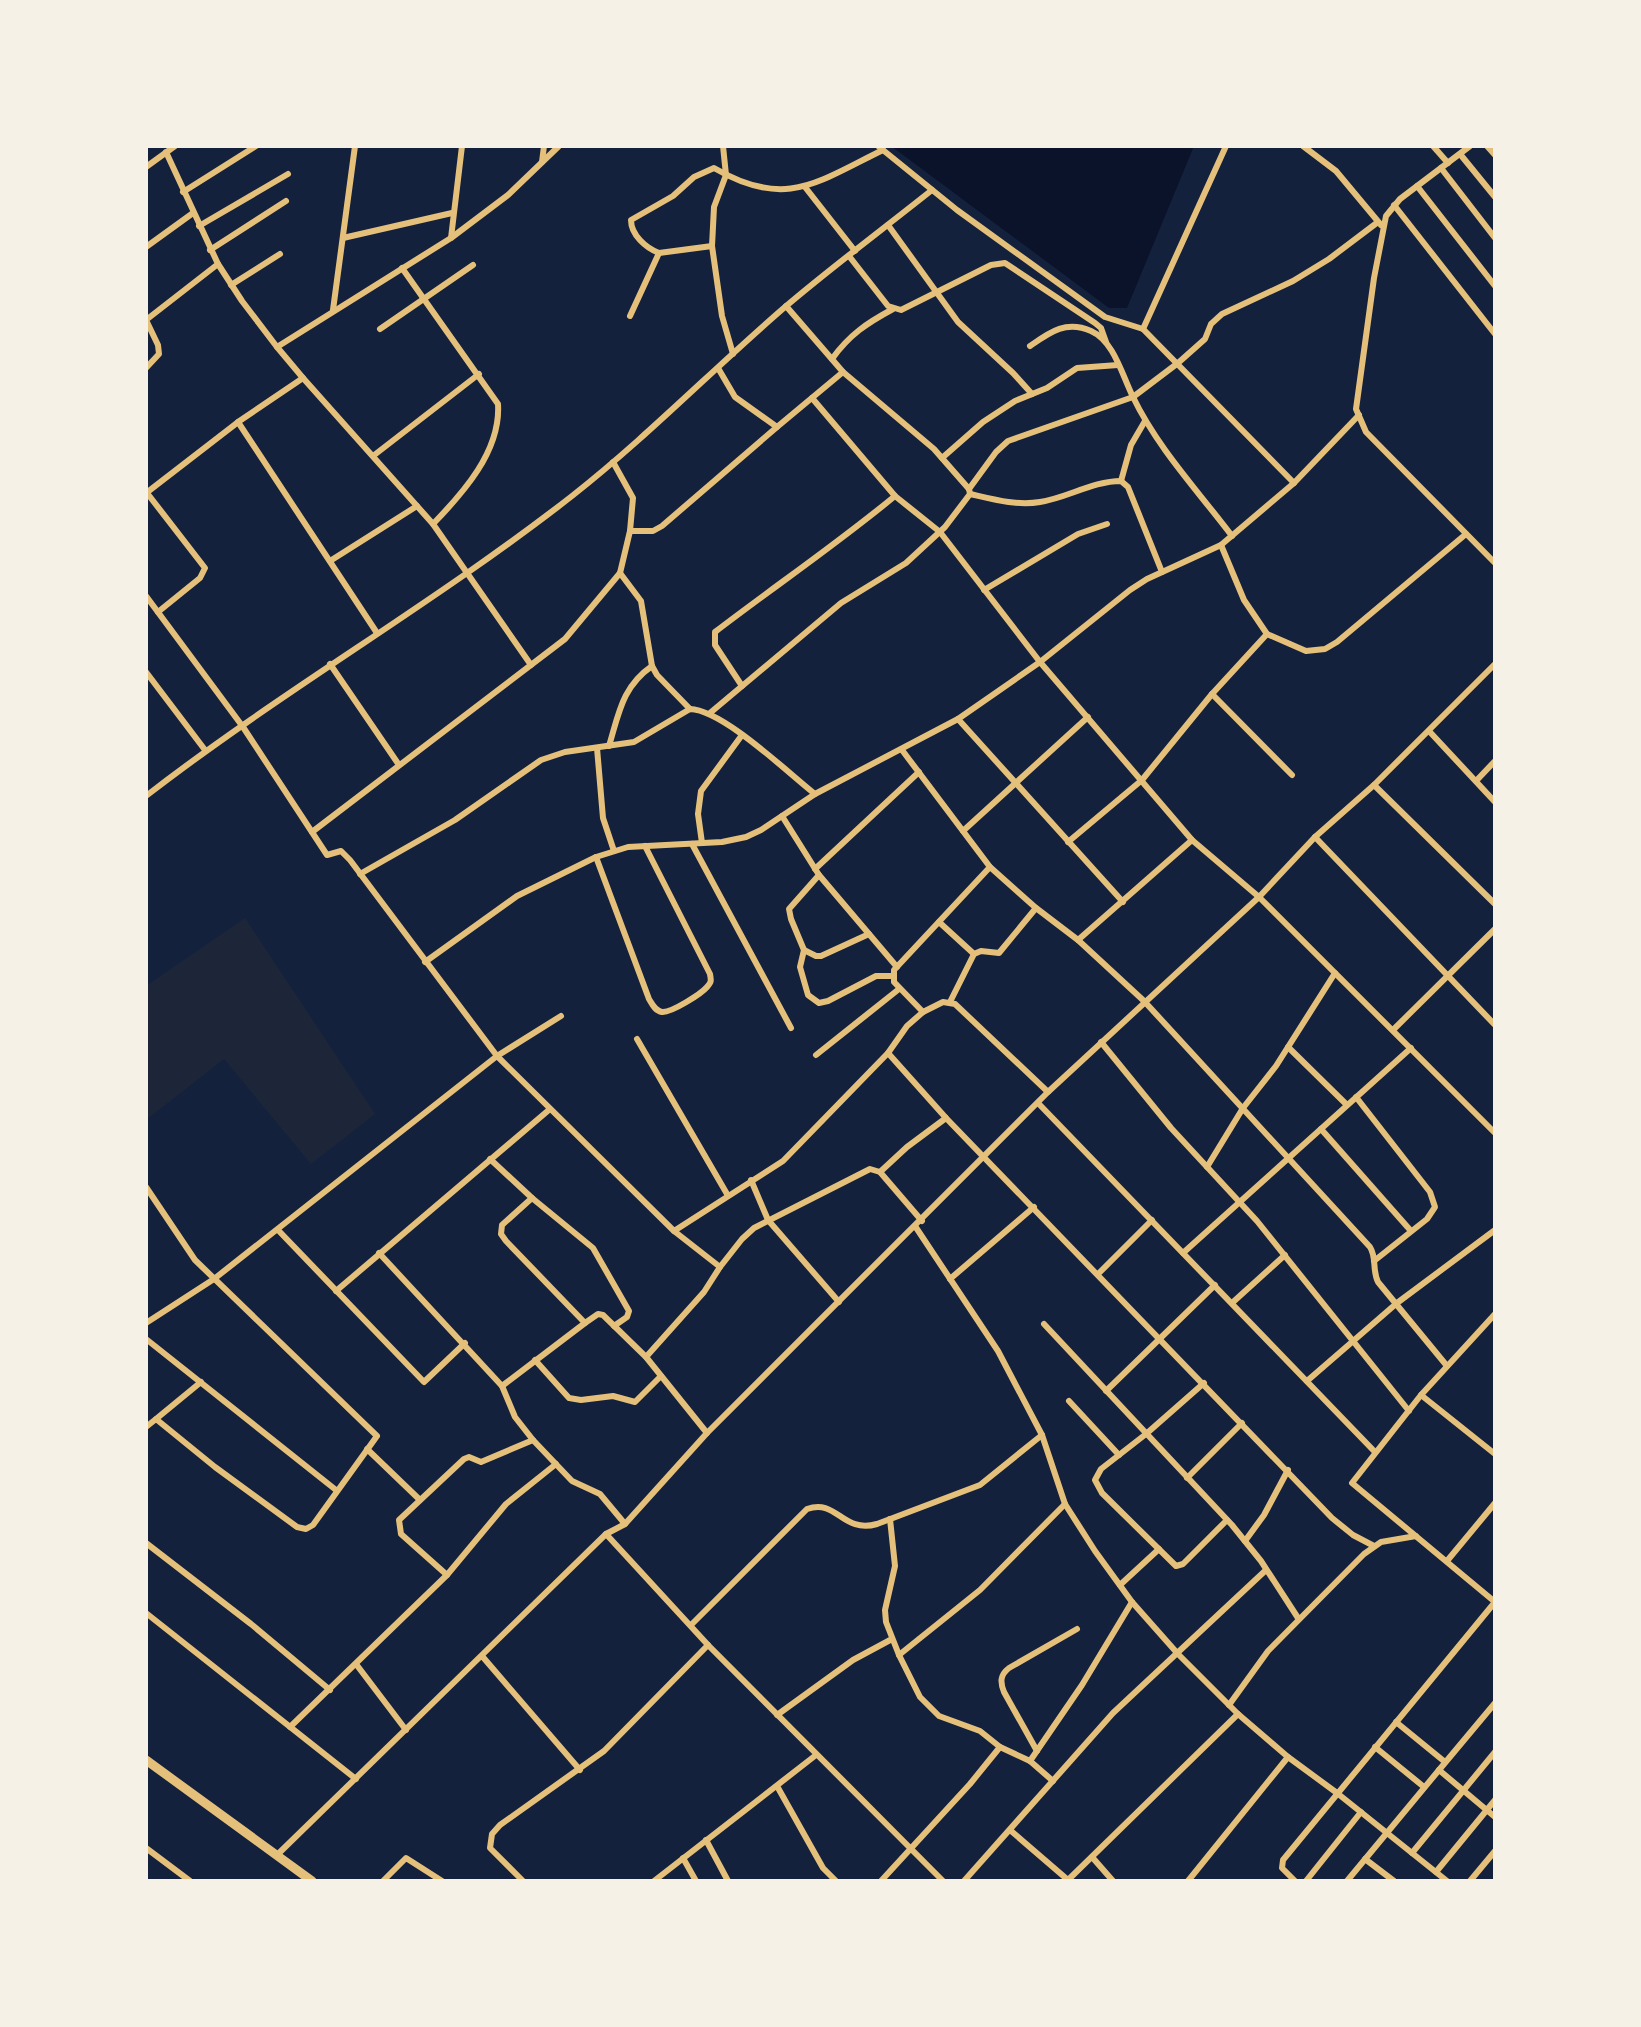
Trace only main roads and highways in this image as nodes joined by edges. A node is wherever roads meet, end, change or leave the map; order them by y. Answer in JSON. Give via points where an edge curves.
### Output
{"nodes":[{"id":1,"x":146,"y":1760,"type":"edge"},
{"id":2,"x":312,"y":1881,"type":"edge"}],
"edges":[{"from":1,"to":2,"type":"main road"}]}
